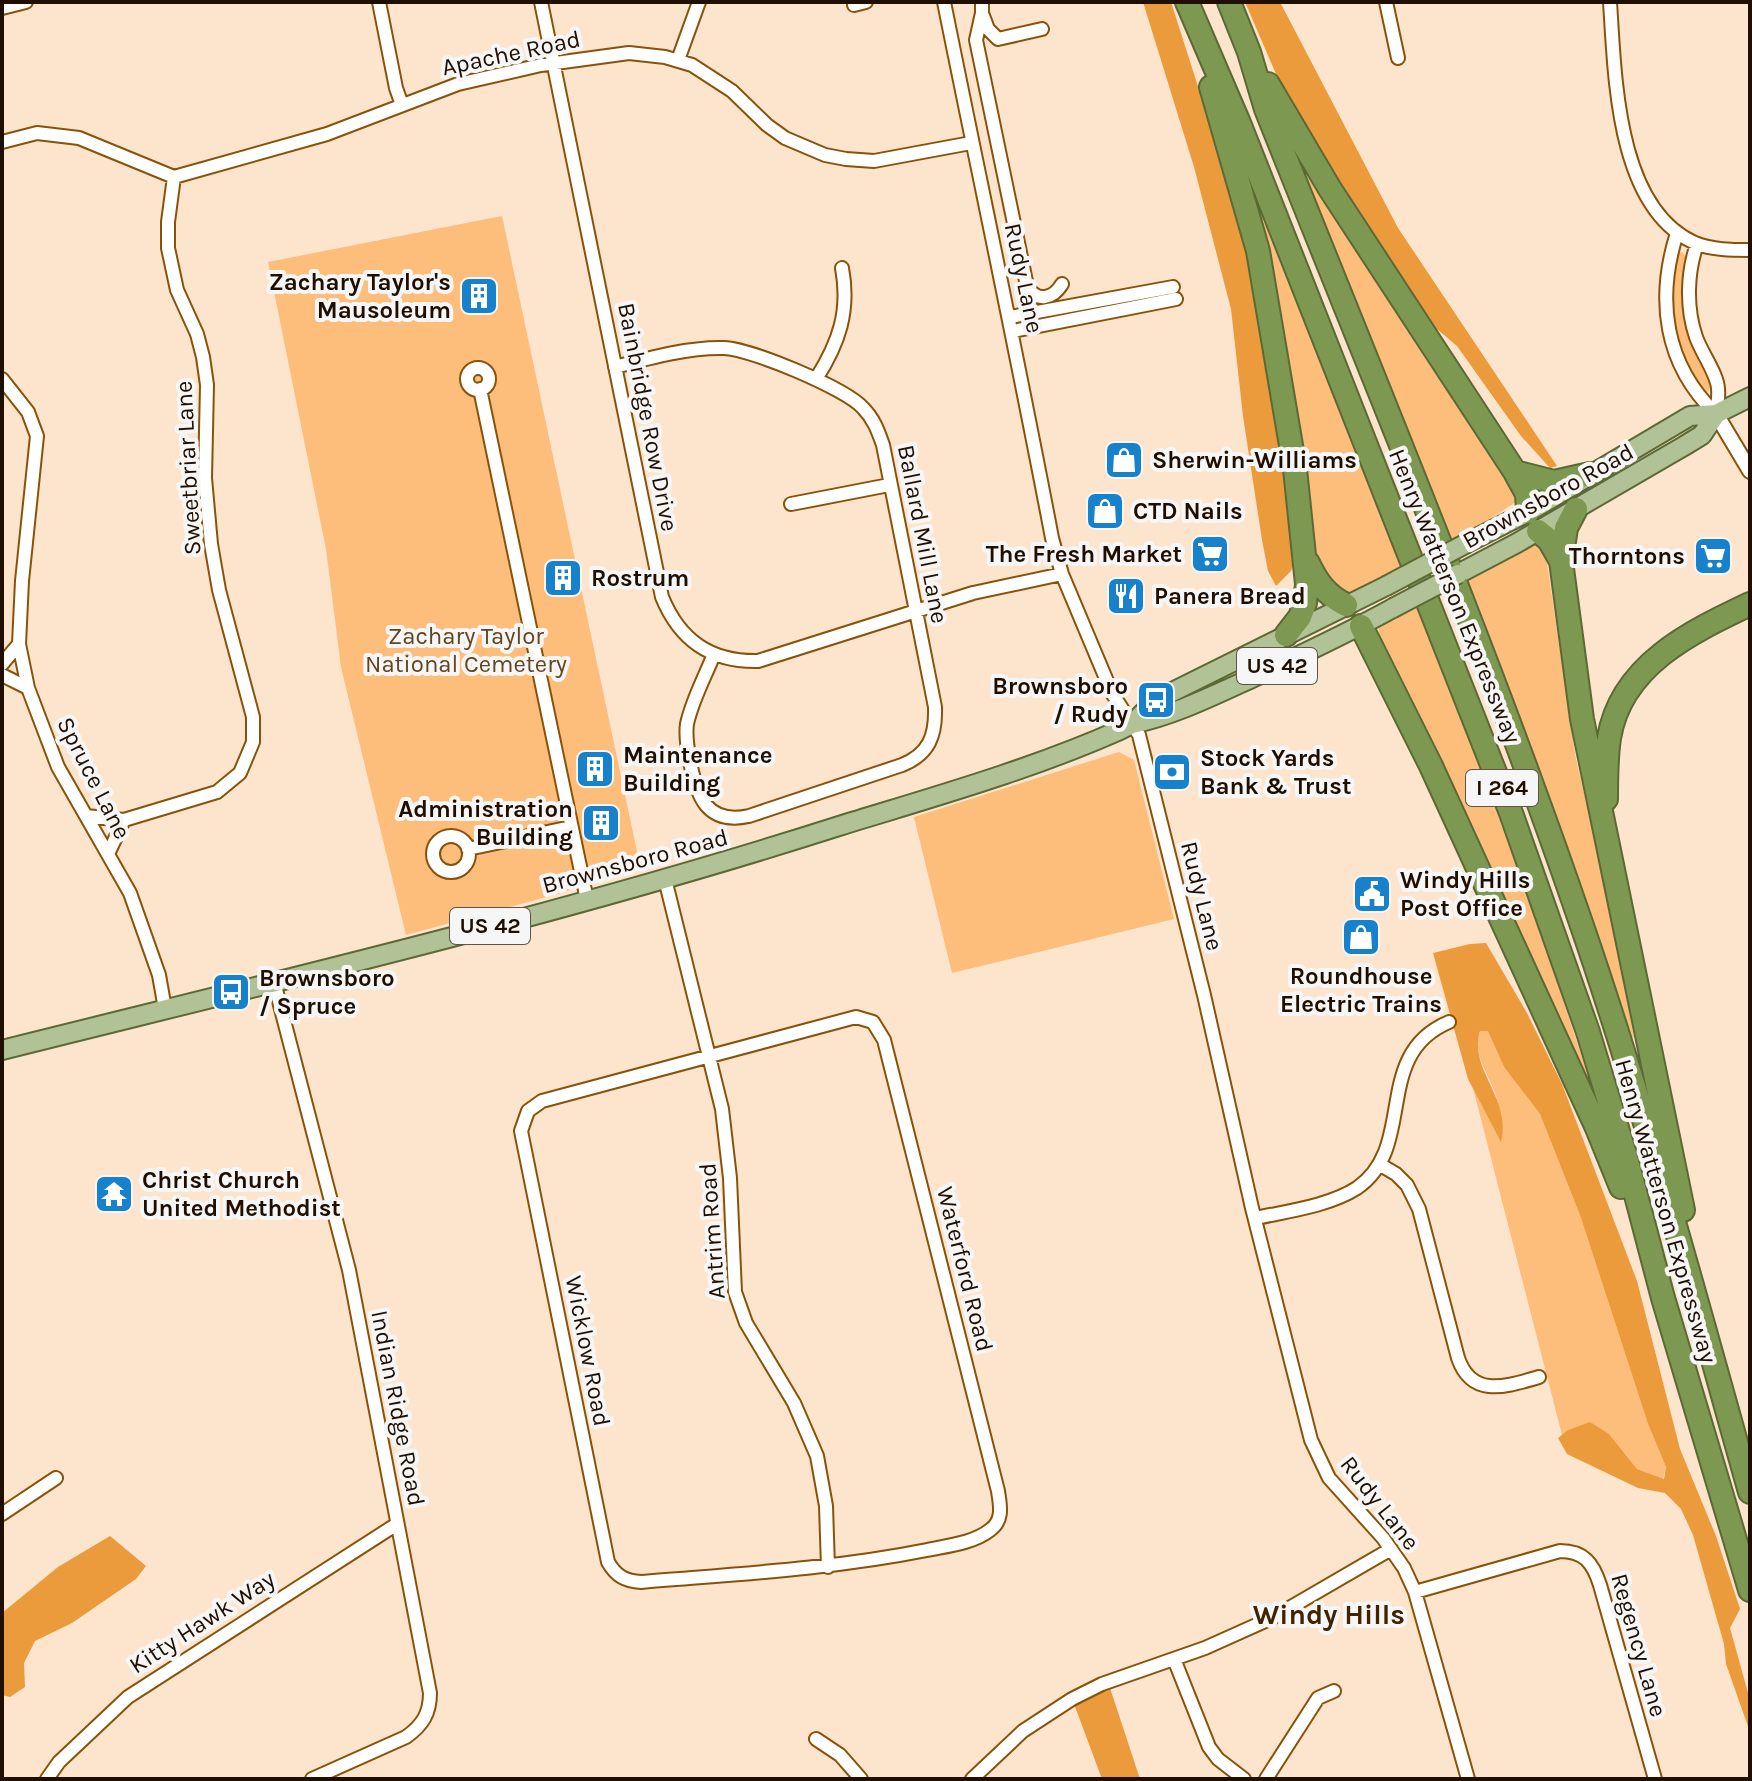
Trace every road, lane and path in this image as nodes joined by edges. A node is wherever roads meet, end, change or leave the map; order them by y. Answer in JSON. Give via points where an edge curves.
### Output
{"nodes":[{"id":1,"x":26,"y":2,"type":"edge"},
{"id":2,"x":379,"y":2,"type":"edge"},
{"id":3,"x":541,"y":2,"type":"edge"},
{"id":4,"x":699,"y":2,"type":"edge"},
{"id":5,"x":944,"y":2,"type":"edge"},
{"id":6,"x":1229,"y":2,"type":"edge"},
{"id":7,"x":1386,"y":2,"type":"edge"},
{"id":8,"x":1610,"y":2,"type":"edge"},
{"id":9,"x":1189,"y":5,"type":"edge"},
{"id":10,"x":982,"y":7,"type":"edge"},
{"id":11,"x":2,"y":8,"type":"edge"},
{"id":12,"x":1042,"y":29,"type":"dead end"},
{"id":13,"x":1249,"y":52,"type":"junction"},
{"id":14,"x":1398,"y":58,"type":"dead end"},
{"id":15,"x":678,"y":60,"type":"junction"},
{"id":16,"x":554,"y":64,"type":"junction"},
{"id":17,"x":402,"y":105,"type":"junction"},
{"id":18,"x":2,"y":142,"type":"edge"},
{"id":19,"x":971,"y":143,"type":"junction"},
{"id":20,"x":174,"y":177,"type":"junction"},
{"id":21,"x":1687,"y":238,"type":"junction"},
{"id":22,"x":1750,"y":250,"type":"edge"},
{"id":23,"x":842,"y":268,"type":"dead end"},
{"id":24,"x":1062,"y":284,"type":"dead end"},
{"id":25,"x":1010,"y":317,"type":"junction"},
{"id":26,"x":1013,"y":331,"type":"junction"},
{"id":27,"x":615,"y":367,"type":"junction"},
{"id":28,"x":2,"y":379,"type":"edge"},
{"id":29,"x":816,"y":379,"type":"junction"},
{"id":30,"x":480,"y":389,"type":"dead end"},
{"id":31,"x":1750,"y":397,"type":"edge"},
{"id":32,"x":1716,"y":414,"type":"junction"},
{"id":33,"x":1750,"y":471,"type":"edge"},
{"id":34,"x":1515,"y":472,"type":"junction"},
{"id":35,"x":1590,"y":474,"type":"junction"},
{"id":36,"x":889,"y":485,"type":"junction"},
{"id":37,"x":791,"y":504,"type":"dead end"},
{"id":38,"x":1576,"y":509,"type":"junction"},
{"id":39,"x":1533,"y":521,"type":"junction"},
{"id":40,"x":1306,"y":559,"type":"junction"},
{"id":41,"x":1561,"y":561,"type":"junction"},
{"id":42,"x":1062,"y":574,"type":"junction"},
{"id":43,"x":1750,"y":604,"type":"edge"},
{"id":44,"x":1346,"y":605,"type":"junction"},
{"id":45,"x":916,"y":611,"type":"junction"},
{"id":46,"x":1361,"y":626,"type":"junction"},
{"id":47,"x":1286,"y":635,"type":"junction"},
{"id":48,"x":19,"y":644,"type":"junction"},
{"id":49,"x":714,"y":654,"type":"junction"},
{"id":50,"x":2,"y":664,"type":"edge"},
{"id":51,"x":2,"y":675,"type":"edge"},
{"id":52,"x":28,"y":688,"type":"junction"},
{"id":53,"x":1132,"y":724,"type":"junction"},
{"id":54,"x":86,"y":816,"type":"junction"},
{"id":55,"x":124,"y":820,"type":"junction"},
{"id":56,"x":571,"y":827,"type":"junction"},
{"id":57,"x":1604,"y":832,"type":"junction"},
{"id":58,"x":468,"y":849,"type":"dead end"},
{"id":59,"x":108,"y":854,"type":"junction"},
{"id":60,"x":665,"y":879,"type":"junction"},
{"id":61,"x":587,"y":900,"type":"junction"},
{"id":62,"x":274,"y":982,"type":"junction"},
{"id":63,"x":165,"y":1009,"type":"junction"},
{"id":64,"x":1449,"y":1022,"type":"dead end"},
{"id":65,"x":2,"y":1050,"type":"edge"},
{"id":66,"x":709,"y":1056,"type":"junction"},
{"id":67,"x":1379,"y":1164,"type":"junction"},
{"id":68,"x":1256,"y":1218,"type":"junction"},
{"id":69,"x":1663,"y":1298,"type":"junction"},
{"id":70,"x":1704,"y":1321,"type":"junction"},
{"id":71,"x":1539,"y":1377,"type":"dead end"},
{"id":72,"x":56,"y":1478,"type":"dead end"},
{"id":73,"x":1750,"y":1492,"type":"edge"},
{"id":74,"x":2,"y":1514,"type":"edge"},
{"id":75,"x":397,"y":1524,"type":"junction"},
{"id":76,"x":1391,"y":1549,"type":"junction"},
{"id":77,"x":828,"y":1567,"type":"junction"},
{"id":78,"x":1750,"y":1590,"type":"edge"},
{"id":79,"x":1415,"y":1592,"type":"junction"},
{"id":80,"x":1174,"y":1659,"type":"junction"},
{"id":81,"x":1334,"y":1691,"type":"dead end"},
{"id":82,"x":816,"y":1739,"type":"dead end"},
{"id":83,"x":47,"y":1779,"type":"edge"},
{"id":84,"x":312,"y":1779,"type":"edge"},
{"id":85,"x":861,"y":1779,"type":"edge"},
{"id":86,"x":972,"y":1779,"type":"edge"},
{"id":87,"x":1244,"y":1779,"type":"edge"},
{"id":88,"x":1266,"y":1779,"type":"edge"},
{"id":89,"x":1468,"y":1779,"type":"edge"},
{"id":90,"x":1655,"y":1779,"type":"edge"}],
"edges":[{"from":1,"to":11,"type":"street"},
{"from":2,"to":17,"type":"street"},
{"from":3,"to":16,"type":"street","name":"Bainbridge Row Drive"},
{"from":4,"to":15,"type":"street"},
{"from":5,"to":19,"type":"street","name":"Rudy Lane"},
{"from":6,"to":13,"type":"highway","name":"Henry Watterson Expressway","number":"I 264"},
{"from":7,"to":14,"type":"street"},
{"from":8,"to":21,"type":"street","via":[[1618,101],[1636,174],[1648,201]]},
{"from":9,"to":40,"type":"highway","via":[[1258,251]]},
{"from":9,"to":69,"type":"highway","name":"Henry Watterson Expressway","number":"I 264","via":[[1511,813],[1588,1032]]},
{"from":10,"to":12,"type":"street","via":[[988,29],[998,39]]},
{"from":10,"to":24,"type":"street","via":[[976,40],[1027,286],[1046,298]]},
{"from":13,"to":34,"type":"highway","via":[[1330,189]]},
{"from":13,"to":70,"type":"highway","name":"Henry Watterson Expressway","number":"I 264","via":[[1266,109],[1460,591],[1535,793],[1610,1013]]},
{"from":15,"to":16,"type":"street","name":"Apache Road","via":[[629,53]]},
{"from":15,"to":19,"type":"street","name":"Apache Road","via":[[715,78],[785,138],[825,155],[874,161]]},
{"from":16,"to":17,"type":"street","name":"Apache Road","via":[[458,84]]},
{"from":16,"to":27,"type":"street","name":"Bainbridge Row Drive"},
{"from":17,"to":20,"type":"street","name":"Apache Road","via":[[327,134]]},
{"from":18,"to":20,"type":"street","via":[[37,133],[79,138]]},
{"from":19,"to":25,"type":"street","name":"Rudy Lane"},
{"from":20,"to":55,"type":"street","name":"Sweetbriar Lane","via":[[169,258],[203,357],[211,544],[254,734],[245,766],[229,784],[207,796]]},
{"from":21,"to":22,"type":"street"},
{"from":21,"to":32,"type":"street","via":[[1691,316],[1701,352],[1719,386]]},
{"from":21,"to":32,"type":"street","via":[[1665,281],[1665,308],[1676,353],[1698,397]]},
{"from":23,"to":29,"type":"street","via":[[847,298],[843,323]]},
{"from":25,"to":26,"type":"street","name":"Rudy Lane"},
{"from":25,"to":26,"type":"street","via":[[1174,293]]},
{"from":26,"to":42,"type":"street","name":"Rudy Lane"},
{"from":27,"to":29,"type":"street","name":"Ballard Mill Lane","via":[[726,348]]},
{"from":27,"to":49,"type":"street","name":"Bainbridge Row Drive","via":[[662,597],[677,625]]},
{"from":28,"to":48,"type":"street","name":"Spruce Lane","via":[[28,412],[37,436]]},
{"from":29,"to":36,"type":"street","name":"Ballard Mill Lane","via":[[858,403],[873,419]]},
{"from":30,"to":56,"type":"street"},
{"from":31,"to":32,"type":"main road","number":"US 42"},
{"from":32,"to":33,"type":"street"},
{"from":32,"to":35,"type":"main road","name":"Brownsboro Road","number":"US 42","via":[[1690,416]]},
{"from":32,"to":38,"type":"main road","name":"Brownsboro Road","number":"US 42","via":[[1702,435]]},
{"from":34,"to":35,"type":"highway","via":[[1554,482]]},
{"from":34,"to":39,"type":"highway"},
{"from":35,"to":39,"type":"main road","name":"Brownsboro Road","number":"US 42"},
{"from":36,"to":37,"type":"street"},
{"from":36,"to":45,"type":"street","name":"Ballard Mill Lane"},
{"from":38,"to":39,"type":"main road","name":"Brownsboro Road","number":"US 42"},
{"from":38,"to":41,"type":"highway","via":[[1566,528]]},
{"from":39,"to":41,"type":"highway"},
{"from":39,"to":44,"type":"main road","name":"Brownsboro Road","number":"US 42","bridge":true,"via":[[1473,540]]},
{"from":39,"to":46,"type":"main road","name":"Brownsboro Road","number":"US 42","bridge":true,"via":[[1481,562]]},
{"from":40,"to":44,"type":"highway","via":[[1317,582]]},
{"from":40,"to":47,"type":"highway","via":[[1305,603]]},
{"from":41,"to":57,"type":"highway","via":[[1582,719]]},
{"from":42,"to":45,"type":"street","name":"Bainbridge Row Drive"},
{"from":42,"to":53,"type":"street","name":"Rudy Lane","via":[[1112,693]]},
{"from":43,"to":57,"type":"highway","via":[[1684,636],[1627,689],[1609,738]]},
{"from":44,"to":46,"type":"main road"},
{"from":44,"to":47,"type":"main road","name":"Brownsboro Road","number":"US 42"},
{"from":45,"to":49,"type":"street","name":"Bainbridge Row Drive","via":[[766,659],[741,661]]},
{"from":45,"to":49,"type":"street","name":"Ballard Mill Lane","via":[[935,707],[934,732],[920,756],[749,816],[720,816],[696,789],[686,738]]},
{"from":46,"to":53,"type":"main road","name":"Brownsboro Road","number":"US 42","via":[[1171,713]]},
{"from":46,"to":69,"type":"highway","via":[[1597,1128]]},
{"from":47,"to":53,"type":"main road","name":"Brownsboro Road","number":"US 42","via":[[1156,700]]},
{"from":48,"to":50,"type":"street"},
{"from":48,"to":52,"type":"street","name":"Spruce Lane"},
{"from":51,"to":52,"type":"street"},
{"from":52,"to":54,"type":"street","name":"Spruce Lane","via":[[58,767]]},
{"from":53,"to":60,"type":"main road","name":"Brownsboro Road","number":"US 42","via":[[1054,756]]},
{"from":53,"to":68,"type":"street","name":"Rudy Lane","via":[[1139,735]]},
{"from":54,"to":55,"type":"street","name":"Sweetbriar Lane"},
{"from":54,"to":59,"type":"street","name":"Spruce Lane"},
{"from":55,"to":59,"type":"street"},
{"from":56,"to":58,"type":"street"},
{"from":56,"to":61,"type":"street"},
{"from":57,"to":70,"type":"highway"},
{"from":59,"to":63,"type":"street","name":"Spruce Lane","via":[[144,929]]},
{"from":60,"to":61,"type":"main road","name":"Brownsboro Road","number":"US 42"},
{"from":60,"to":66,"type":"street","name":"Antrim Road"},
{"from":61,"to":62,"type":"main road","name":"Brownsboro Road","number":"US 42"},
{"from":62,"to":63,"type":"main road","name":"Brownsboro Road","number":"US 42"},
{"from":62,"to":75,"type":"street","name":"Indian Ridge Road","via":[[349,1270]]},
{"from":63,"to":65,"type":"main road","name":"Brownsboro Road","number":"US 42"},
{"from":64,"to":67,"type":"street","via":[[1427,1035],[1406,1062]]},
{"from":66,"to":77,"type":"street","name":"Antrim Road","via":[[727,1146],[735,1292],[746,1323],[794,1403],[817,1456],[826,1506]]},
{"from":66,"to":77,"type":"street","name":"Waterford Road","via":[[849,1018],[877,1025],[998,1491],[1000,1516],[980,1536]]},
{"from":66,"to":77,"type":"street","name":"Wicklow Road","via":[[542,1101],[521,1123],[608,1562],[625,1580],[641,1582]]},
{"from":67,"to":68,"type":"street","via":[[1348,1193]]},
{"from":67,"to":71,"type":"street","via":[[1407,1185],[1419,1209],[1466,1375],[1492,1387]]},
{"from":68,"to":76,"type":"street","name":"Rudy Lane","via":[[1317,1454],[1343,1496]]},
{"from":69,"to":78,"type":"highway","name":"Henry Watterson Expressway","number":"I 264"},
{"from":70,"to":73,"type":"highway","name":"Henry Watterson Expressway","number":"I 264"},
{"from":72,"to":74,"type":"street"},
{"from":75,"to":83,"type":"street","name":"Kitty Hawk Way","via":[[128,1697]]},
{"from":75,"to":84,"type":"street","name":"Indian Ridge Road","via":[[428,1677],[427,1714],[406,1737]]},
{"from":76,"to":79,"type":"street","name":"Rudy Lane"},
{"from":76,"to":80,"type":"street","via":[[1272,1618]]},
{"from":79,"to":89,"type":"street","name":"Rudy Lane"},
{"from":79,"to":90,"type":"street","name":"Regency Lane","via":[[1560,1551],[1583,1556],[1593,1565],[1600,1585]]},
{"from":80,"to":86,"type":"street","via":[[1072,1699],[1023,1731]]},
{"from":80,"to":87,"type":"street","via":[[1209,1747]]},
{"from":81,"to":88,"type":"street","via":[[1318,1698]]},
{"from":82,"to":85,"type":"street"}]}
